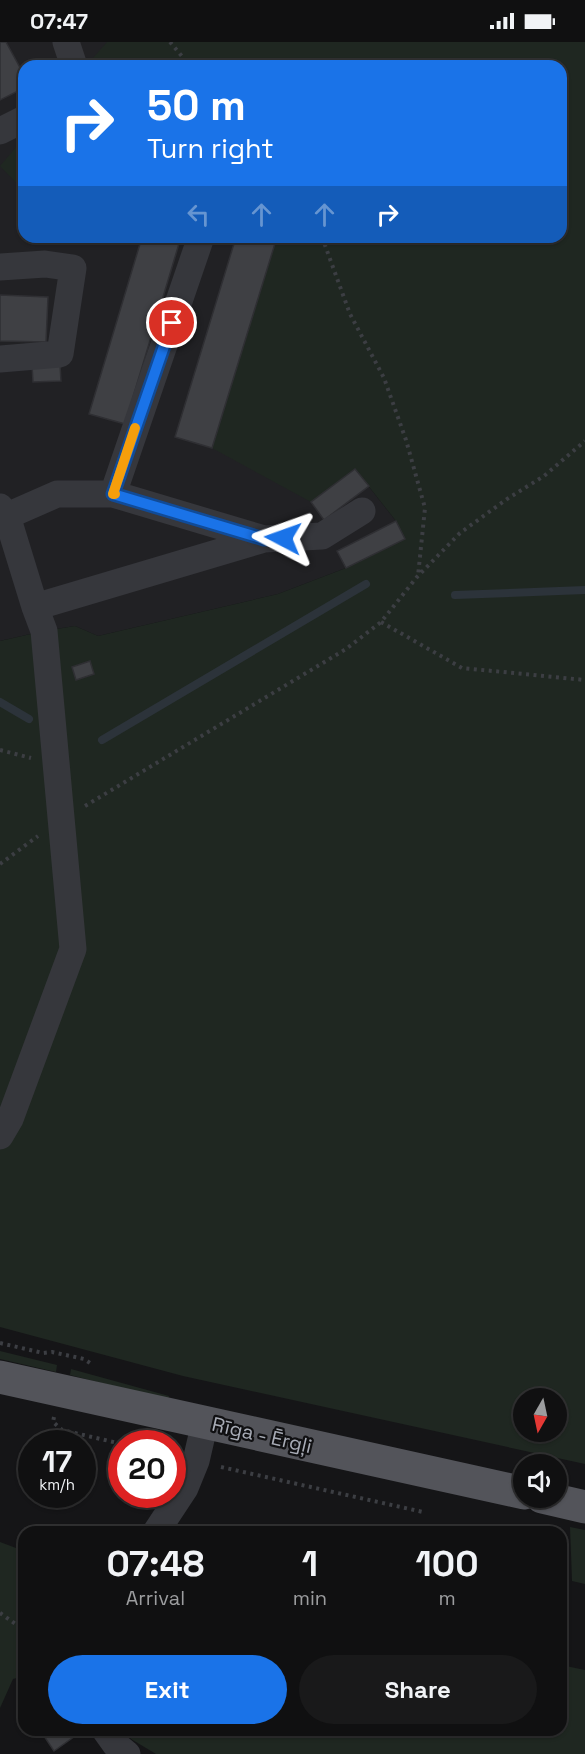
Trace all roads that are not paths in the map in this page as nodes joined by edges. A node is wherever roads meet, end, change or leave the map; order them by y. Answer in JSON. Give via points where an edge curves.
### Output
{"nodes":[{"id":1,"x":66,"y":42,"type":"edge"},
{"id":2,"x":72,"y":60,"type":"edge"},
{"id":3,"x":18,"y":122,"type":"edge"},
{"id":4,"x":0,"y":131,"type":"edge"},
{"id":5,"x":199,"y":243,"type":"edge"},
{"id":6,"x":0,"y":267,"type":"edge"},
{"id":7,"x":0,"y":359,"type":"edge"},
{"id":8,"x":113,"y":494,"type":"junction"},
{"id":9,"x":4,"y":511,"type":"edge"},
{"id":10,"x":362,"y":511,"type":"dead end"},
{"id":11,"x":264,"y":539,"type":"junction"},
{"id":12,"x":35,"y":607,"type":"junction"},
{"id":13,"x":0,"y":1136,"type":"edge"},
{"id":14,"x":0,"y":1377,"type":"edge"},
{"id":15,"x":205,"y":1422,"type":"junction"},
{"id":16,"x":513,"y":1491,"type":"edge"},
{"id":17,"x":567,"y":1503,"type":"edge"},
{"id":18,"x":585,"y":1507,"type":"edge"},
{"id":19,"x":160,"y":1526,"type":"edge"},
{"id":20,"x":109,"y":1736,"type":"edge"},
{"id":21,"x":127,"y":1754,"type":"edge"}],
"edges":[{"from":1,"to":2,"type":"street"},
{"from":3,"to":4,"type":"street"},
{"from":5,"to":8,"type":"street"},
{"from":6,"to":7,"type":"street","via":[[45,264],[73,268],[60,354]]},
{"from":8,"to":9,"type":"street","via":[[57,494]]},
{"from":8,"to":11,"type":"street"},
{"from":9,"to":12,"type":"street"},
{"from":10,"to":11,"type":"street","via":[[322,536]]},
{"from":11,"to":12,"type":"street"},
{"from":12,"to":13,"type":"street","via":[[44,631],[73,949],[10,1119]]},
{"from":14,"to":15,"type":"main road","name":"Rīga - Ērgļi"},
{"from":15,"to":16,"type":"main road","name":"Rīga - Ērgļi"},
{"from":15,"to":19,"type":"street","via":[[185,1488]]},
{"from":17,"to":18,"type":"main road"},
{"from":20,"to":21,"type":"street"}]}
